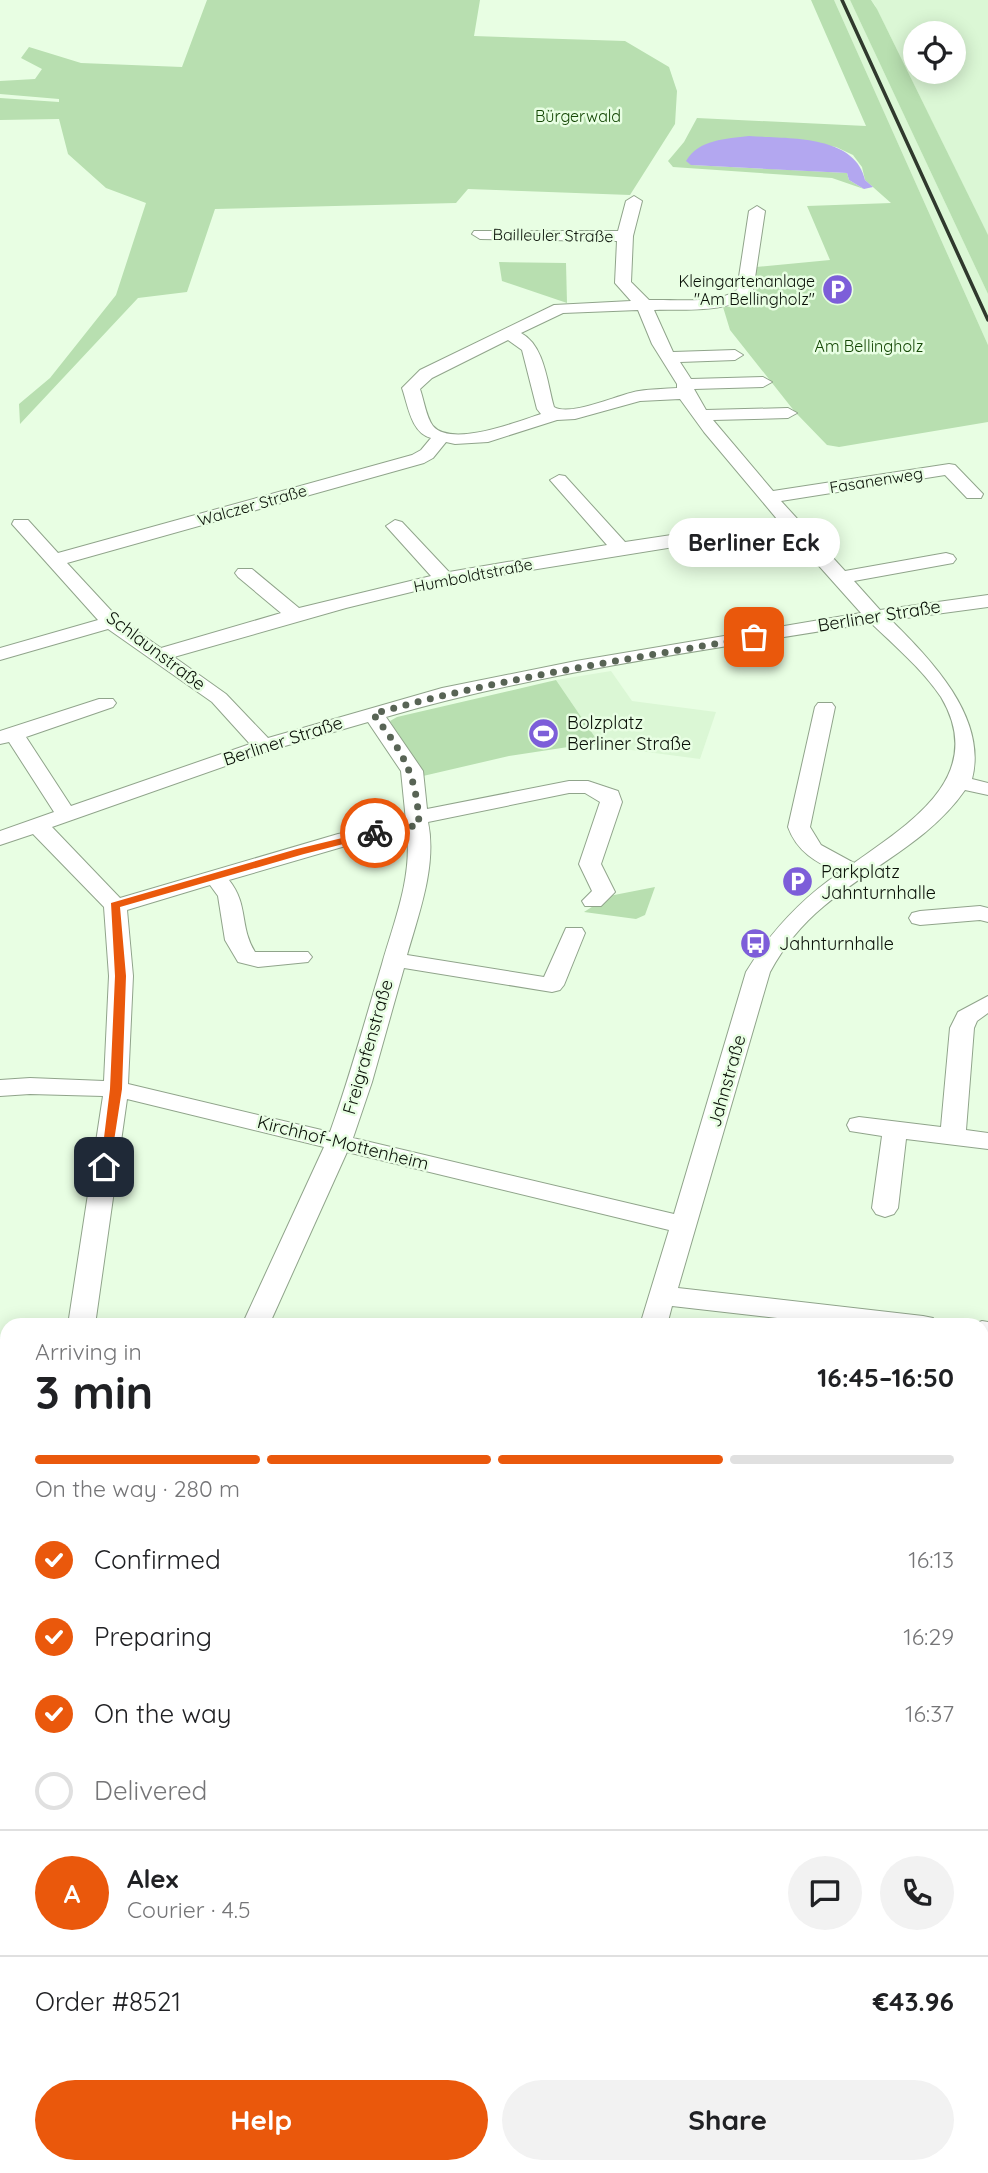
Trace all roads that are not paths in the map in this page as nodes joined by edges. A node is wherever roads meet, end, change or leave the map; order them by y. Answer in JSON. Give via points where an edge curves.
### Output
{"nodes":[{"id":1,"x":634,"y":201,"type":"dead end"},
{"id":2,"x":757,"y":211,"type":"dead end"},
{"id":3,"x":480,"y":234,"type":"dead end"},
{"id":4,"x":625,"y":236,"type":"junction"},
{"id":5,"x":644,"y":305,"type":"junction"},
{"id":6,"x":508,"y":333,"type":"junction"},
{"id":7,"x":735,"y":355,"type":"dead end"},
{"id":8,"x":668,"y":357,"type":"junction"},
{"id":9,"x":763,"y":382,"type":"dead end"},
{"id":10,"x":686,"y":388,"type":"junction"},
{"id":11,"x":788,"y":413,"type":"dead end"},
{"id":12,"x":555,"y":415,"type":"junction"},
{"id":13,"x":702,"y":415,"type":"junction"},
{"id":14,"x":441,"y":437,"type":"junction"},
{"id":15,"x":559,"y":480,"type":"dead end"},
{"id":16,"x":974,"y":494,"type":"dead end"},
{"id":17,"x":769,"y":497,"type":"junction"},
{"id":18,"x":793,"y":522,"type":"junction"},
{"id":19,"x":21,"y":524,"type":"dead end"},
{"id":20,"x":395,"y":526,"type":"dead end"},
{"id":21,"x":620,"y":548,"type":"junction"},
{"id":22,"x":946,"y":559,"type":"dead end"},
{"id":23,"x":55,"y":560,"type":"junction"},
{"id":24,"x":245,"y":573,"type":"dead end"},
{"id":25,"x":841,"y":577,"type":"junction"},
{"id":26,"x":445,"y":579,"type":"junction"},
{"id":27,"x":988,"y":601,"type":"edge"},
{"id":28,"x":295,"y":615,"type":"junction"},
{"id":29,"x":876,"y":616,"type":"junction"},
{"id":30,"x":111,"y":621,"type":"junction"},
{"id":31,"x":0,"y":654,"type":"edge"},
{"id":32,"x":160,"y":655,"type":"junction"},
{"id":33,"x":106,"y":703,"type":"dead end"},
{"id":34,"x":825,"y":707,"type":"dead end"},
{"id":35,"x":373,"y":714,"type":"junction"},
{"id":36,"x":978,"y":732,"type":"edge"},
{"id":37,"x":7,"y":736,"type":"edge"},
{"id":38,"x":264,"y":746,"type":"junction"},
{"id":39,"x":960,"y":783,"type":"junction"},
{"id":40,"x":988,"y":789,"type":"edge"},
{"id":41,"x":66,"y":814,"type":"junction"},
{"id":42,"x":419,"y":821,"type":"junction"},
{"id":43,"x":37,"y":825,"type":"junction"},
{"id":44,"x":0,"y":838,"type":"edge"},
{"id":45,"x":854,"y":871,"type":"junction"},
{"id":46,"x":215,"y":877,"type":"junction"},
{"id":47,"x":593,"y":901,"type":"dead end"},
{"id":48,"x":115,"y":906,"type":"junction"},
{"id":49,"x":988,"y":915,"type":"edge"},
{"id":50,"x":920,"y":918,"type":"dead end"},
{"id":51,"x":574,"y":933,"type":"dead end"},
{"id":52,"x":300,"y":957,"type":"dead end"},
{"id":53,"x":394,"y":960,"type":"junction"},
{"id":54,"x":988,"y":1003,"type":"edge"},
{"id":55,"x":0,"y":1088,"type":"edge"},
{"id":56,"x":116,"y":1089,"type":"junction"},
{"id":57,"x":859,"y":1125,"type":"dead end"},
{"id":58,"x":895,"y":1131,"type":"junction"},
{"id":59,"x":953,"y":1137,"type":"junction"},
{"id":60,"x":988,"y":1141,"type":"edge"},
{"id":61,"x":339,"y":1142,"type":"junction"},
{"id":62,"x":885,"y":1208,"type":"dead end"},
{"id":63,"x":683,"y":1225,"type":"junction"},
{"id":64,"x":663,"y":1296,"type":"junction"},
{"id":65,"x":82,"y":1318,"type":"edge"},
{"id":66,"x":258,"y":1318,"type":"edge"},
{"id":67,"x":655,"y":1318,"type":"edge"},
{"id":68,"x":860,"y":1318,"type":"edge"}],
"edges":[{"from":1,"to":4,"type":"street"},
{"from":2,"to":5,"type":"street","via":[[745,291],[740,296],[715,303]]},
{"from":3,"to":4,"type":"street","name":"Bailleuler Straße"},
{"from":4,"to":5,"type":"street","via":[[623,283]]},
{"from":5,"to":6,"type":"street","via":[[560,308]]},
{"from":5,"to":8,"type":"street"},
{"from":6,"to":12,"type":"street","via":[[530,350],[546,409]]},
{"from":6,"to":14,"type":"street","via":[[426,374],[411,388],[424,427]]},
{"from":7,"to":8,"type":"street"},
{"from":8,"to":10,"type":"street"},
{"from":9,"to":10,"type":"street"},
{"from":10,"to":12,"type":"street"},
{"from":10,"to":13,"type":"street"},
{"from":11,"to":13,"type":"street"},
{"from":12,"to":14,"type":"street","via":[[488,437]]},
{"from":13,"to":17,"type":"street"},
{"from":14,"to":23,"type":"street","name":"Walczer Straße","via":[[418,459]]},
{"from":15,"to":21,"type":"street"},
{"from":16,"to":17,"type":"street","name":"Fasanenweg","via":[[949,469]]},
{"from":17,"to":18,"type":"street"},
{"from":18,"to":21,"type":"street","name":"Humboldtstraße"},
{"from":18,"to":25,"type":"street"},
{"from":19,"to":23,"type":"street","name":"Schlaunstraße"},
{"from":20,"to":26,"type":"street"},
{"from":21,"to":26,"type":"street","name":"Humboldtstraße"},
{"from":22,"to":25,"type":"street"},
{"from":23,"to":30,"type":"street","name":"Schlaunstraße"},
{"from":24,"to":28,"type":"street"},
{"from":25,"to":29,"type":"street"},
{"from":26,"to":28,"type":"street","name":"Humboldtstraße"},
{"from":27,"to":29,"type":"street","name":"Berliner Straße"},
{"from":28,"to":32,"type":"street","name":"Humboldtstraße"},
{"from":29,"to":35,"type":"street","name":"Berliner Straße","via":[[568,668],[442,694]]},
{"from":29,"to":36,"type":"street","name":"Jahnstraße"},
{"from":30,"to":31,"type":"street"},
{"from":30,"to":32,"type":"street","name":"Schlaunstraße"},
{"from":32,"to":38,"type":"street","name":"Schlaunstraße","via":[[219,698]]},
{"from":33,"to":37,"type":"street"},
{"from":34,"to":45,"type":"street","via":[[799,827],[811,848]]},
{"from":35,"to":38,"type":"street","name":"Berliner Straße"},
{"from":35,"to":42,"type":"street","name":"Freigrafenstraße","via":[[412,771]]},
{"from":36,"to":39,"type":"street","name":"Jahnstraße"},
{"from":37,"to":41,"type":"street"},
{"from":38,"to":41,"type":"street","name":"Berliner Straße"},
{"from":39,"to":40,"type":"street"},
{"from":39,"to":45,"type":"street","name":"Jahnstraße","via":[[922,823]]},
{"from":41,"to":43,"type":"street","name":"Berliner Straße"},
{"from":42,"to":46,"type":"street"},
{"from":42,"to":47,"type":"street","via":[[569,787],[601,791],[611,802],[590,864],[604,892]]},
{"from":42,"to":53,"type":"street","name":"Freigrafenstraße","via":[[415,887]]},
{"from":43,"to":44,"type":"street","name":"Berliner Straße"},
{"from":43,"to":48,"type":"street"},
{"from":45,"to":63,"type":"street","name":"Jahnstraße","via":[[795,918],[765,957]]},
{"from":46,"to":48,"type":"street"},
{"from":46,"to":52,"type":"street","via":[[229,895],[236,940],[246,957]]},
{"from":48,"to":56,"type":"street","via":[[121,976]]},
{"from":49,"to":50,"type":"street"},
{"from":51,"to":53,"type":"street","name":"Freigrafenstraße","via":[[552,985]]},
{"from":53,"to":61,"type":"street","name":"Freigrafenstraße"},
{"from":54,"to":59,"type":"street","via":[[966,1017],[962,1028]]},
{"from":55,"to":56,"type":"street","name":"Kirchhof-Mottenheim"},
{"from":56,"to":61,"type":"street","name":"Kirchhof-Mottenheim"},
{"from":56,"to":65,"type":"street"},
{"from":57,"to":58,"type":"street"},
{"from":58,"to":59,"type":"street"},
{"from":58,"to":62,"type":"street"},
{"from":59,"to":60,"type":"street"},
{"from":61,"to":63,"type":"street","name":"Kirchhof-Mottenheim"},
{"from":61,"to":66,"type":"street","name":"Freigrafenstraße"},
{"from":63,"to":64,"type":"street","name":"Jahnstraße"},
{"from":64,"to":67,"type":"street","name":"Jahnstraße"},
{"from":64,"to":68,"type":"street"}]}
